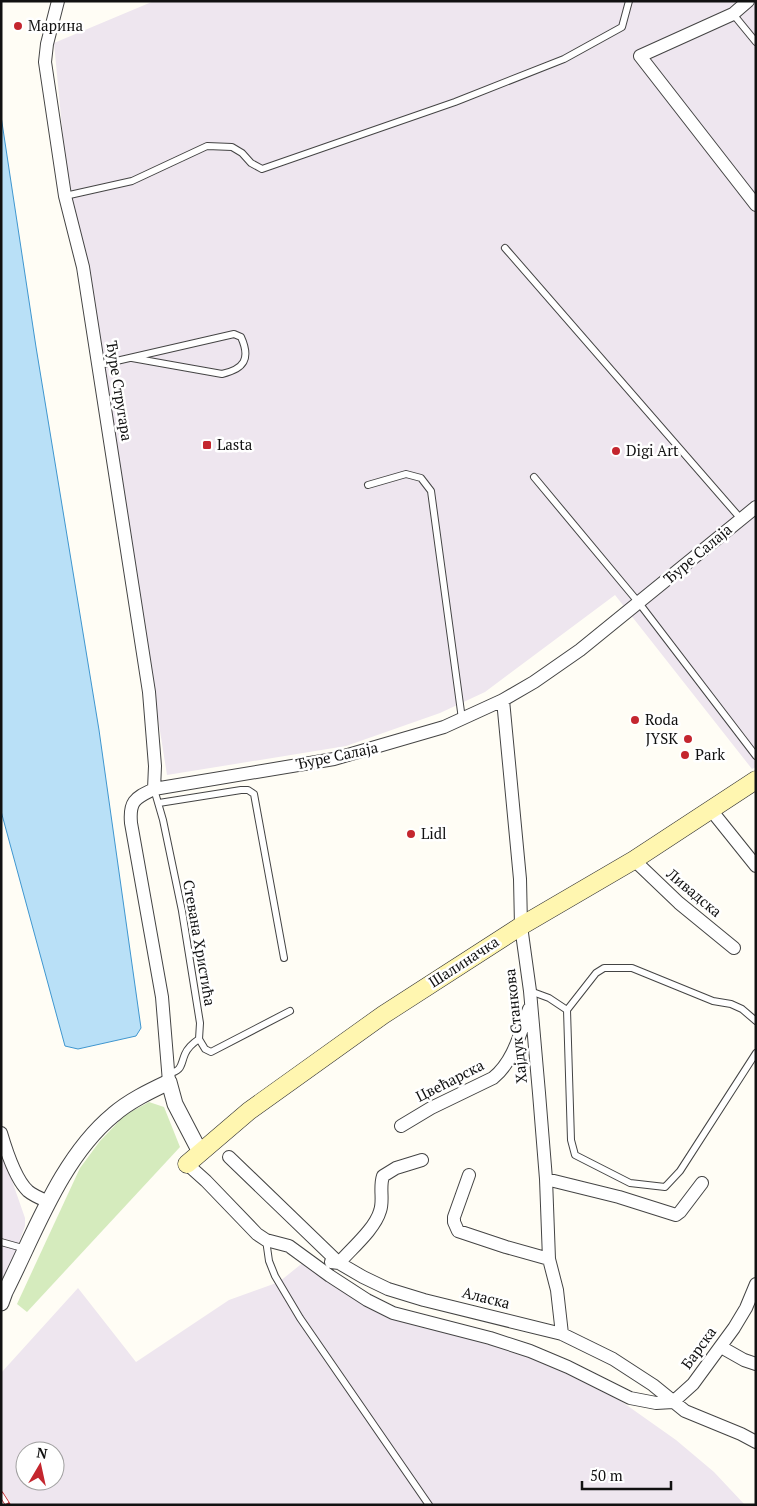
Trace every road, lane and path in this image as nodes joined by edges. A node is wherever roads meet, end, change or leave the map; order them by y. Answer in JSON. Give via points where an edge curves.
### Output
{"nodes":[{"id":1,"x":58,"y":1,"type":"edge"},
{"id":2,"x":628,"y":1,"type":"edge"},
{"id":3,"x":748,"y":1,"type":"edge"},
{"id":4,"x":733,"y":14,"type":"junction"},
{"id":5,"x":756,"y":42,"type":"edge"},
{"id":6,"x":65,"y":196,"type":"junction"},
{"id":7,"x":756,"y":205,"type":"edge"},
{"id":8,"x":505,"y":248,"type":"dead end"},
{"id":9,"x":132,"y":358,"type":"junction"},
{"id":10,"x":99,"y":366,"type":"junction"},
{"id":11,"x":534,"y":477,"type":"dead end"},
{"id":12,"x":368,"y":485,"type":"dead end"},
{"id":13,"x":756,"y":507,"type":"edge"},
{"id":14,"x":741,"y":519,"type":"junction"},
{"id":15,"x":639,"y":603,"type":"junction"},
{"id":16,"x":503,"y":700,"type":"junction"},
{"id":17,"x":462,"y":718,"type":"junction"},
{"id":18,"x":756,"y":756,"type":"edge"},
{"id":19,"x":756,"y":780,"type":"edge"},
{"id":20,"x":154,"y":789,"type":"junction"},
{"id":21,"x":159,"y":803,"type":"junction"},
{"id":22,"x":711,"y":810,"type":"junction"},
{"id":23,"x":634,"y":860,"type":"junction"},
{"id":24,"x":756,"y":866,"type":"edge"},
{"id":25,"x":521,"y":926,"type":"junction"},
{"id":26,"x":734,"y":948,"type":"dead end"},
{"id":27,"x":284,"y":958,"type":"dead end"},
{"id":28,"x":530,"y":991,"type":"junction"},
{"id":29,"x":531,"y":1005,"type":"junction"},
{"id":30,"x":567,"y":1010,"type":"junction"},
{"id":31,"x":290,"y":1011,"type":"dead end"},
{"id":32,"x":756,"y":1021,"type":"edge"},
{"id":33,"x":199,"y":1039,"type":"junction"},
{"id":34,"x":756,"y":1053,"type":"edge"},
{"id":35,"x":168,"y":1078,"type":"junction"},
{"id":36,"x":402,"y":1126,"type":"dead end"},
{"id":37,"x":1,"y":1133,"type":"edge"},
{"id":38,"x":229,"y":1157,"type":"dead end"},
{"id":39,"x":193,"y":1158,"type":"junction"},
{"id":40,"x":422,"y":1160,"type":"dead end"},
{"id":41,"x":469,"y":1175,"type":"dead end"},
{"id":42,"x":546,"y":1179,"type":"junction"},
{"id":43,"x":702,"y":1183,"type":"dead end"},
{"id":44,"x":50,"y":1202,"type":"junction"},
{"id":45,"x":266,"y":1240,"type":"junction"},
{"id":46,"x":1,"y":1242,"type":"edge"},
{"id":47,"x":27,"y":1249,"type":"junction"},
{"id":48,"x":306,"y":1258,"type":"junction"},
{"id":49,"x":549,"y":1259,"type":"junction"},
{"id":50,"x":338,"y":1263,"type":"junction"},
{"id":51,"x":756,"y":1284,"type":"edge"},
{"id":52,"x":1,"y":1303,"type":"edge"},
{"id":53,"x":751,"y":1311,"type":"edge"},
{"id":54,"x":562,"y":1334,"type":"junction"},
{"id":55,"x":721,"y":1347,"type":"junction"},
{"id":56,"x":756,"y":1364,"type":"edge"},
{"id":57,"x":672,"y":1402,"type":"junction"},
{"id":58,"x":756,"y":1442,"type":"edge"},
{"id":59,"x":429,"y":1505,"type":"edge"}],
"edges":[{"from":1,"to":6,"type":"street","name":"Ђуре Стругара","via":[[45,62]]},
{"from":2,"to":6,"type":"lane","via":[[622,26],[564,59],[455,102],[262,168],[232,147],[206,146],[132,181]]},
{"from":3,"to":4,"type":"street"},
{"from":4,"to":5,"type":"lane"},
{"from":4,"to":7,"type":"street","via":[[640,56]]},
{"from":6,"to":10,"type":"street","name":"Ђуре Стругара","via":[[83,267]]},
{"from":8,"to":14,"type":"lane"},
{"from":9,"to":9,"type":"lane","via":[[234,334],[241,337],[245,346],[242,365],[235,371],[222,374]]},
{"from":9,"to":10,"type":"lane"},
{"from":10,"to":20,"type":"street","name":"Ђуре Стругара","via":[[149,692]]},
{"from":11,"to":15,"type":"lane"},
{"from":12,"to":17,"type":"lane","via":[[406,474],[421,478],[431,491]]},
{"from":13,"to":14,"type":"street","name":"Ђуре Салаја"},
{"from":14,"to":15,"type":"street","name":"Ђуре Салаја"},
{"from":15,"to":16,"type":"street","name":"Ђуре Салаја","via":[[580,650]]},
{"from":15,"to":18,"type":"lane"},
{"from":16,"to":17,"type":"street","name":"Ђуре Салаја"},
{"from":16,"to":25,"type":"street","name":"Хајдук Станкова","via":[[520,879]]},
{"from":17,"to":20,"type":"street","name":"Ђуре Салаја","via":[[444,727],[334,759]]},
{"from":19,"to":22,"type":"main road","name":"Шалиначка"},
{"from":20,"to":21,"type":"lane","name":"Стевана Христића"},
{"from":20,"to":35,"type":"street","name":"Ђуре Салаја","via":[[138,797],[130,812],[162,998]]},
{"from":21,"to":27,"type":"lane","via":[[241,790],[254,794]]},
{"from":21,"to":33,"type":"lane","name":"Стевана Христића","via":[[182,911],[200,1023]]},
{"from":22,"to":23,"type":"main road","name":"Шалиначка"},
{"from":22,"to":24,"type":"street"},
{"from":23,"to":25,"type":"main road","name":"Шалиначка"},
{"from":23,"to":26,"type":"street","name":"Ливадска","via":[[679,903]]},
{"from":25,"to":28,"type":"street","name":"Хајдук Станкова"},
{"from":25,"to":39,"type":"main road","name":"Шалиначка","via":[[356,1034],[249,1111]]},
{"from":28,"to":29,"type":"street","name":"Хајдук Станкова"},
{"from":28,"to":30,"type":"lane"},
{"from":29,"to":36,"type":"street","name":"Цвећарска","via":[[516,1048],[500,1073]]},
{"from":29,"to":42,"type":"street","name":"Хајдук Станкова"},
{"from":30,"to":32,"type":"lane","via":[[596,973],[604,968],[632,968],[713,1001],[742,1009]]},
{"from":30,"to":34,"type":"lane","via":[[571,1140],[575,1155],[630,1183],[665,1187],[680,1171]]},
{"from":31,"to":33,"type":"lane","via":[[211,1052]]},
{"from":33,"to":35,"type":"lane","via":[[185,1053],[181,1068]]},
{"from":35,"to":39,"type":"street","name":"Ђуре Салаја"},
{"from":35,"to":44,"type":"street","via":[[99,1127],[82,1146]]},
{"from":37,"to":44,"type":"street","via":[[20,1181],[28,1190]]},
{"from":38,"to":50,"type":"street","name":"Аласка"},
{"from":39,"to":45,"type":"street","via":[[206,1181]]},
{"from":40,"to":50,"type":"street","via":[[383,1176],[378,1218]]},
{"from":41,"to":49,"type":"street","via":[[454,1217],[458,1231]]},
{"from":42,"to":43,"type":"street","via":[[676,1215]]},
{"from":42,"to":49,"type":"street","name":"Хајдук Станкова"},
{"from":44,"to":47,"type":"street"},
{"from":45,"to":48,"type":"street","via":[[289,1246]]},
{"from":45,"to":59,"type":"lane","via":[[272,1268],[300,1318]]},
{"from":46,"to":47,"type":"lane"},
{"from":47,"to":52,"type":"street"},
{"from":48,"to":50,"type":"street"},
{"from":48,"to":57,"type":"street","via":[[367,1300],[393,1313],[530,1351],[630,1398],[656,1404]]},
{"from":49,"to":54,"type":"street","name":"Хајдук Станкова","via":[[557,1290]]},
{"from":50,"to":54,"type":"street","name":"Аласка","via":[[388,1289]]},
{"from":51,"to":53,"type":"street","name":"Барска"},
{"from":53,"to":55,"type":"street","name":"Барска"},
{"from":54,"to":57,"type":"street","name":"Аласка","via":[[613,1359],[653,1385]]},
{"from":55,"to":56,"type":"street"},
{"from":55,"to":57,"type":"street","name":"Барска","via":[[693,1384]]},
{"from":57,"to":58,"type":"street","name":"Аласка","via":[[685,1411]]}]}
